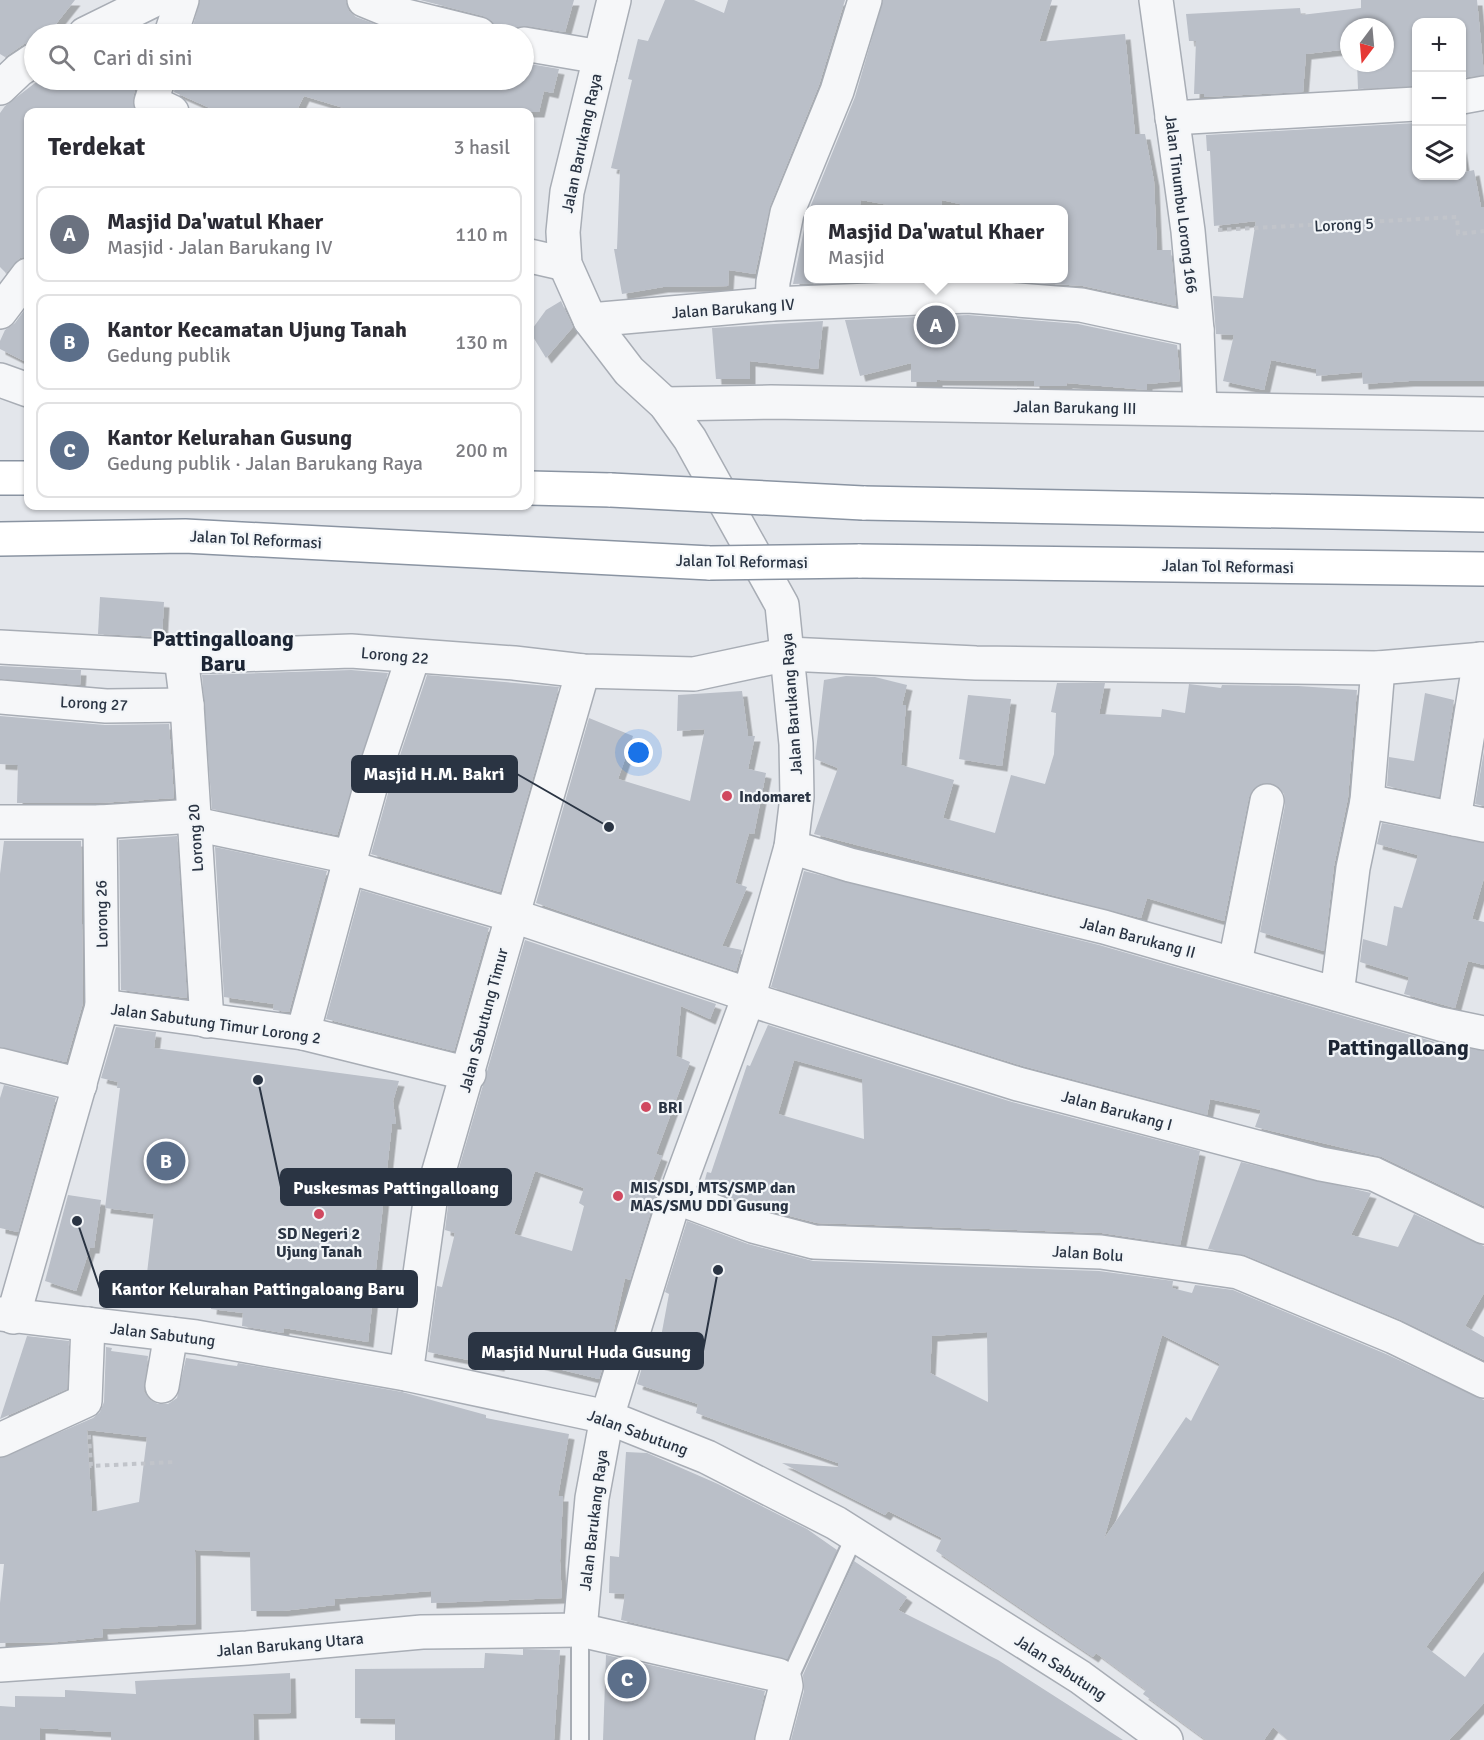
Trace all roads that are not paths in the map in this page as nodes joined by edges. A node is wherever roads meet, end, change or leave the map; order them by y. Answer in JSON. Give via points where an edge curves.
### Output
{"nodes":[{"id":1,"x":153,"y":0,"type":"edge"},
{"id":2,"x":182,"y":0,"type":"edge"},
{"id":3,"x":364,"y":0,"type":"edge"},
{"id":4,"x":614,"y":0,"type":"edge"},
{"id":5,"x":865,"y":0,"type":"edge"},
{"id":6,"x":1156,"y":0,"type":"edge"},
{"id":7,"x":105,"y":24,"type":"edge"},
{"id":8,"x":174,"y":24,"type":"edge"},
{"id":9,"x":438,"y":24,"type":"edge"},
{"id":10,"x":534,"y":46,"type":"edge"},
{"id":11,"x":600,"y":57,"type":"junction"},
{"id":12,"x":24,"y":67,"type":"edge"},
{"id":13,"x":0,"y":88,"type":"edge"},
{"id":14,"x":1484,"y":93,"type":"edge"},
{"id":15,"x":1466,"y":97,"type":"edge"},
{"id":16,"x":1412,"y":104,"type":"edge"},
{"id":17,"x":1172,"y":118,"type":"junction"},
{"id":18,"x":540,"y":263,"type":"edge"},
{"id":19,"x":24,"y":280,"type":"edge"},
{"id":20,"x":772,"y":304,"type":"junction"},
{"id":21,"x":0,"y":312,"type":"edge"},
{"id":22,"x":590,"y":320,"type":"junction"},
{"id":23,"x":1197,"y":330,"type":"junction"},
{"id":24,"x":0,"y":380,"type":"edge"},
{"id":25,"x":24,"y":389,"type":"edge"},
{"id":26,"x":665,"y":404,"type":"junction"},
{"id":27,"x":1200,"y":409,"type":"junction"},
{"id":28,"x":1484,"y":414,"type":"edge"},
{"id":29,"x":0,"y":478,"type":"edge"},
{"id":30,"x":24,"y":478,"type":"edge"},
{"id":31,"x":534,"y":488,"type":"edge"},
{"id":32,"x":1484,"y":515,"type":"edge"},
{"id":33,"x":0,"y":540,"type":"edge"},
{"id":34,"x":1484,"y":568,"type":"edge"},
{"id":35,"x":0,"y":647,"type":"edge"},
{"id":36,"x":788,"y":654,"type":"junction"},
{"id":37,"x":181,"y":657,"type":"junction"},
{"id":38,"x":413,"y":657,"type":"junction"},
{"id":39,"x":1482,"y":659,"type":"edge"},
{"id":40,"x":1378,"y":668,"type":"junction"},
{"id":41,"x":583,"y":671,"type":"junction"},
{"id":42,"x":0,"y":697,"type":"edge"},
{"id":43,"x":187,"y":705,"type":"junction"},
{"id":44,"x":1268,"y":801,"type":"dead end"},
{"id":45,"x":1367,"y":801,"type":"junction"},
{"id":46,"x":194,"y":820,"type":"junction"},
{"id":47,"x":0,"y":822,"type":"edge"},
{"id":48,"x":100,"y":822,"type":"junction"},
{"id":49,"x":1469,"y":822,"type":"edge"},
{"id":50,"x":791,"y":847,"type":"junction"},
{"id":51,"x":349,"y":862,"type":"junction"},
{"id":52,"x":511,"y":915,"type":"junction"},
{"id":53,"x":1235,"y":963,"type":"junction"},
{"id":54,"x":1337,"y":994,"type":"junction"},
{"id":55,"x":748,"y":997,"type":"junction"},
{"id":56,"x":102,"y":1006,"type":"junction"},
{"id":57,"x":207,"y":1021,"type":"junction"},
{"id":58,"x":303,"y":1033,"type":"junction"},
{"id":59,"x":1484,"y":1033,"type":"edge"},
{"id":60,"x":0,"y":1065,"type":"edge"},
{"id":61,"x":470,"y":1074,"type":"junction"},
{"id":62,"x":80,"y":1085,"type":"junction"},
{"id":63,"x":675,"y":1197,"type":"junction"},
{"id":64,"x":1484,"y":1227,"type":"edge"},
{"id":65,"x":7,"y":1315,"type":"edge"},
{"id":66,"x":88,"y":1324,"type":"junction"},
{"id":67,"x":171,"y":1334,"type":"junction"},
{"id":68,"x":406,"y":1374,"type":"junction"},
{"id":69,"x":1484,"y":1381,"type":"edge"},
{"id":70,"x":162,"y":1386,"type":"dead end"},
{"id":71,"x":607,"y":1417,"type":"junction"},
{"id":72,"x":0,"y":1440,"type":"edge"},
{"id":73,"x":855,"y":1535,"type":"junction"},
{"id":74,"x":580,"y":1630,"type":"junction"},
{"id":75,"x":0,"y":1665,"type":"edge"},
{"id":76,"x":786,"y":1686,"type":"junction"},
{"id":77,"x":580,"y":1740,"type":"edge"},
{"id":78,"x":772,"y":1740,"type":"edge"},
{"id":79,"x":1166,"y":1740,"type":"edge"}],
"edges":[{"from":1,"to":7,"type":"street"},
{"from":2,"to":8,"type":"street"},
{"from":3,"to":9,"type":"street"},
{"from":4,"to":11,"type":"street","name":"Jalan Barukang Raya"},
{"from":5,"to":20,"type":"street","via":[[837,91],[787,213]]},
{"from":6,"to":17,"type":"street","name":"Jalan Tinumbu Lorong 166"},
{"from":10,"to":11,"type":"street"},
{"from":11,"to":18,"type":"street","name":"Jalan Barukang Raya","via":[[567,192],[563,232]]},
{"from":12,"to":13,"type":"street"},
{"from":14,"to":15,"type":"street"},
{"from":16,"to":17,"type":"street"},
{"from":17,"to":23,"type":"street","name":"Jalan Tinumbu Lorong 166"},
{"from":18,"to":22,"type":"street","name":"Jalan Barukang Raya"},
{"from":19,"to":21,"type":"street"},
{"from":20,"to":22,"type":"street","name":"Jalan Barukang IV"},
{"from":20,"to":23,"type":"street","name":"Jalan Barukang IV","via":[[1004,298],[1081,305]]},
{"from":22,"to":26,"type":"street","name":"Jalan Barukang Raya","via":[[629,371]]},
{"from":23,"to":27,"type":"street","name":"Jalan Tinumbu Lorong 166"},
{"from":24,"to":25,"type":"street"},
{"from":26,"to":27,"type":"street","name":"Jalan Barukang III"},
{"from":26,"to":36,"type":"street","name":"Jalan Barukang Raya","via":[[690,439],[782,605]]},
{"from":27,"to":28,"type":"street","name":"Jalan Barukang III"},
{"from":29,"to":30,"type":"highway"},
{"from":31,"to":32,"type":"highway","bridge":true,"via":[[862,503]]},
{"from":33,"to":34,"type":"highway","name":"Jalan Tol Reformasi","bridge":true,"via":[[185,536],[710,562]]},
{"from":35,"to":37,"type":"street","name":"Lorong 22"},
{"from":36,"to":40,"type":"street","via":[[976,663]]},
{"from":36,"to":41,"type":"street","name":"Lorong 22","via":[[694,674]]},
{"from":36,"to":50,"type":"street","name":"Jalan Barukang Raya","via":[[797,797]]},
{"from":37,"to":38,"type":"street","name":"Lorong 22","via":[[332,651]]},
{"from":37,"to":43,"type":"street","name":"Lorong 20"},
{"from":38,"to":41,"type":"street","name":"Lorong 22"},
{"from":38,"to":51,"type":"street"},
{"from":39,"to":40,"type":"street"},
{"from":39,"to":49,"type":"street"},
{"from":40,"to":45,"type":"street"},
{"from":41,"to":52,"type":"street","name":"Jalan Sabutung Timur"},
{"from":42,"to":43,"type":"street","name":"Lorong 27","via":[[106,706]]},
{"from":43,"to":46,"type":"street","name":"Lorong 20"},
{"from":44,"to":53,"type":"street"},
{"from":45,"to":49,"type":"street"},
{"from":45,"to":54,"type":"street","via":[[1353,868]]},
{"from":46,"to":48,"type":"street","name":"Jalan Barukang I"},
{"from":46,"to":51,"type":"street","name":"Jalan Barukang I"},
{"from":46,"to":57,"type":"street","name":"Lorong 20"},
{"from":47,"to":48,"type":"street","name":"Jalan Barukang I"},
{"from":48,"to":56,"type":"street","name":"Lorong 26"},
{"from":50,"to":53,"type":"street","name":"Jalan Barukang II"},
{"from":50,"to":55,"type":"street","name":"Jalan Barukang Raya"},
{"from":51,"to":52,"type":"street","name":"Jalan Barukang I"},
{"from":51,"to":58,"type":"street"},
{"from":52,"to":55,"type":"street","name":"Jalan Barukang I"},
{"from":52,"to":61,"type":"street","name":"Jalan Sabutung Timur"},
{"from":53,"to":54,"type":"street","name":"Jalan Barukang II"},
{"from":54,"to":59,"type":"street","name":"Jalan Barukang II"},
{"from":55,"to":63,"type":"street","name":"Jalan Barukang Raya"},
{"from":55,"to":64,"type":"street","name":"Jalan Barukang I","via":[[1018,1084],[1321,1164],[1374,1174]]},
{"from":56,"to":57,"type":"street","name":"Jalan Sabutung Timur Lorong 2"},
{"from":56,"to":62,"type":"street","name":"Jalan Sabutung Timur Lorong 2"},
{"from":57,"to":58,"type":"street","name":"Jalan Sabutung Timur Lorong 2"},
{"from":58,"to":61,"type":"street","name":"Jalan Sabutung Timur Lorong 2"},
{"from":60,"to":62,"type":"street"},
{"from":61,"to":68,"type":"street","name":"Jalan Sabutung Timur","via":[[430,1202]]},
{"from":62,"to":65,"type":"street","name":"Jalan Sabutung Timur Lorong 2"},
{"from":63,"to":69,"type":"street","name":"Jalan Bolu","via":[[753,1226],[814,1242],[1101,1252],[1238,1272],[1394,1337]]},
{"from":63,"to":71,"type":"street","name":"Jalan Barukang Raya"},
{"from":65,"to":66,"type":"street","name":"Jalan Sabutung"},
{"from":66,"to":67,"type":"street","name":"Jalan Sabutung"},
{"from":66,"to":72,"type":"street","via":[[86,1401]]},
{"from":67,"to":68,"type":"street","name":"Jalan Sabutung"},
{"from":67,"to":70,"type":"street"},
{"from":68,"to":71,"type":"street","name":"Jalan Sabutung"},
{"from":71,"to":73,"type":"street","name":"Jalan Sabutung","via":[[708,1457]]},
{"from":71,"to":74,"type":"street","name":"Jalan Barukang Raya","via":[[592,1498]]},
{"from":73,"to":76,"type":"lane"},
{"from":73,"to":79,"type":"street","name":"Jalan Sabutung","via":[[1080,1677]]},
{"from":74,"to":75,"type":"street","name":"Jalan Barukang Utara","via":[[422,1632]]},
{"from":74,"to":76,"type":"street","name":"Jalan Barukang Utara","via":[[767,1671],[785,1680]]},
{"from":74,"to":77,"type":"lane"},
{"from":76,"to":78,"type":"street"}]}
